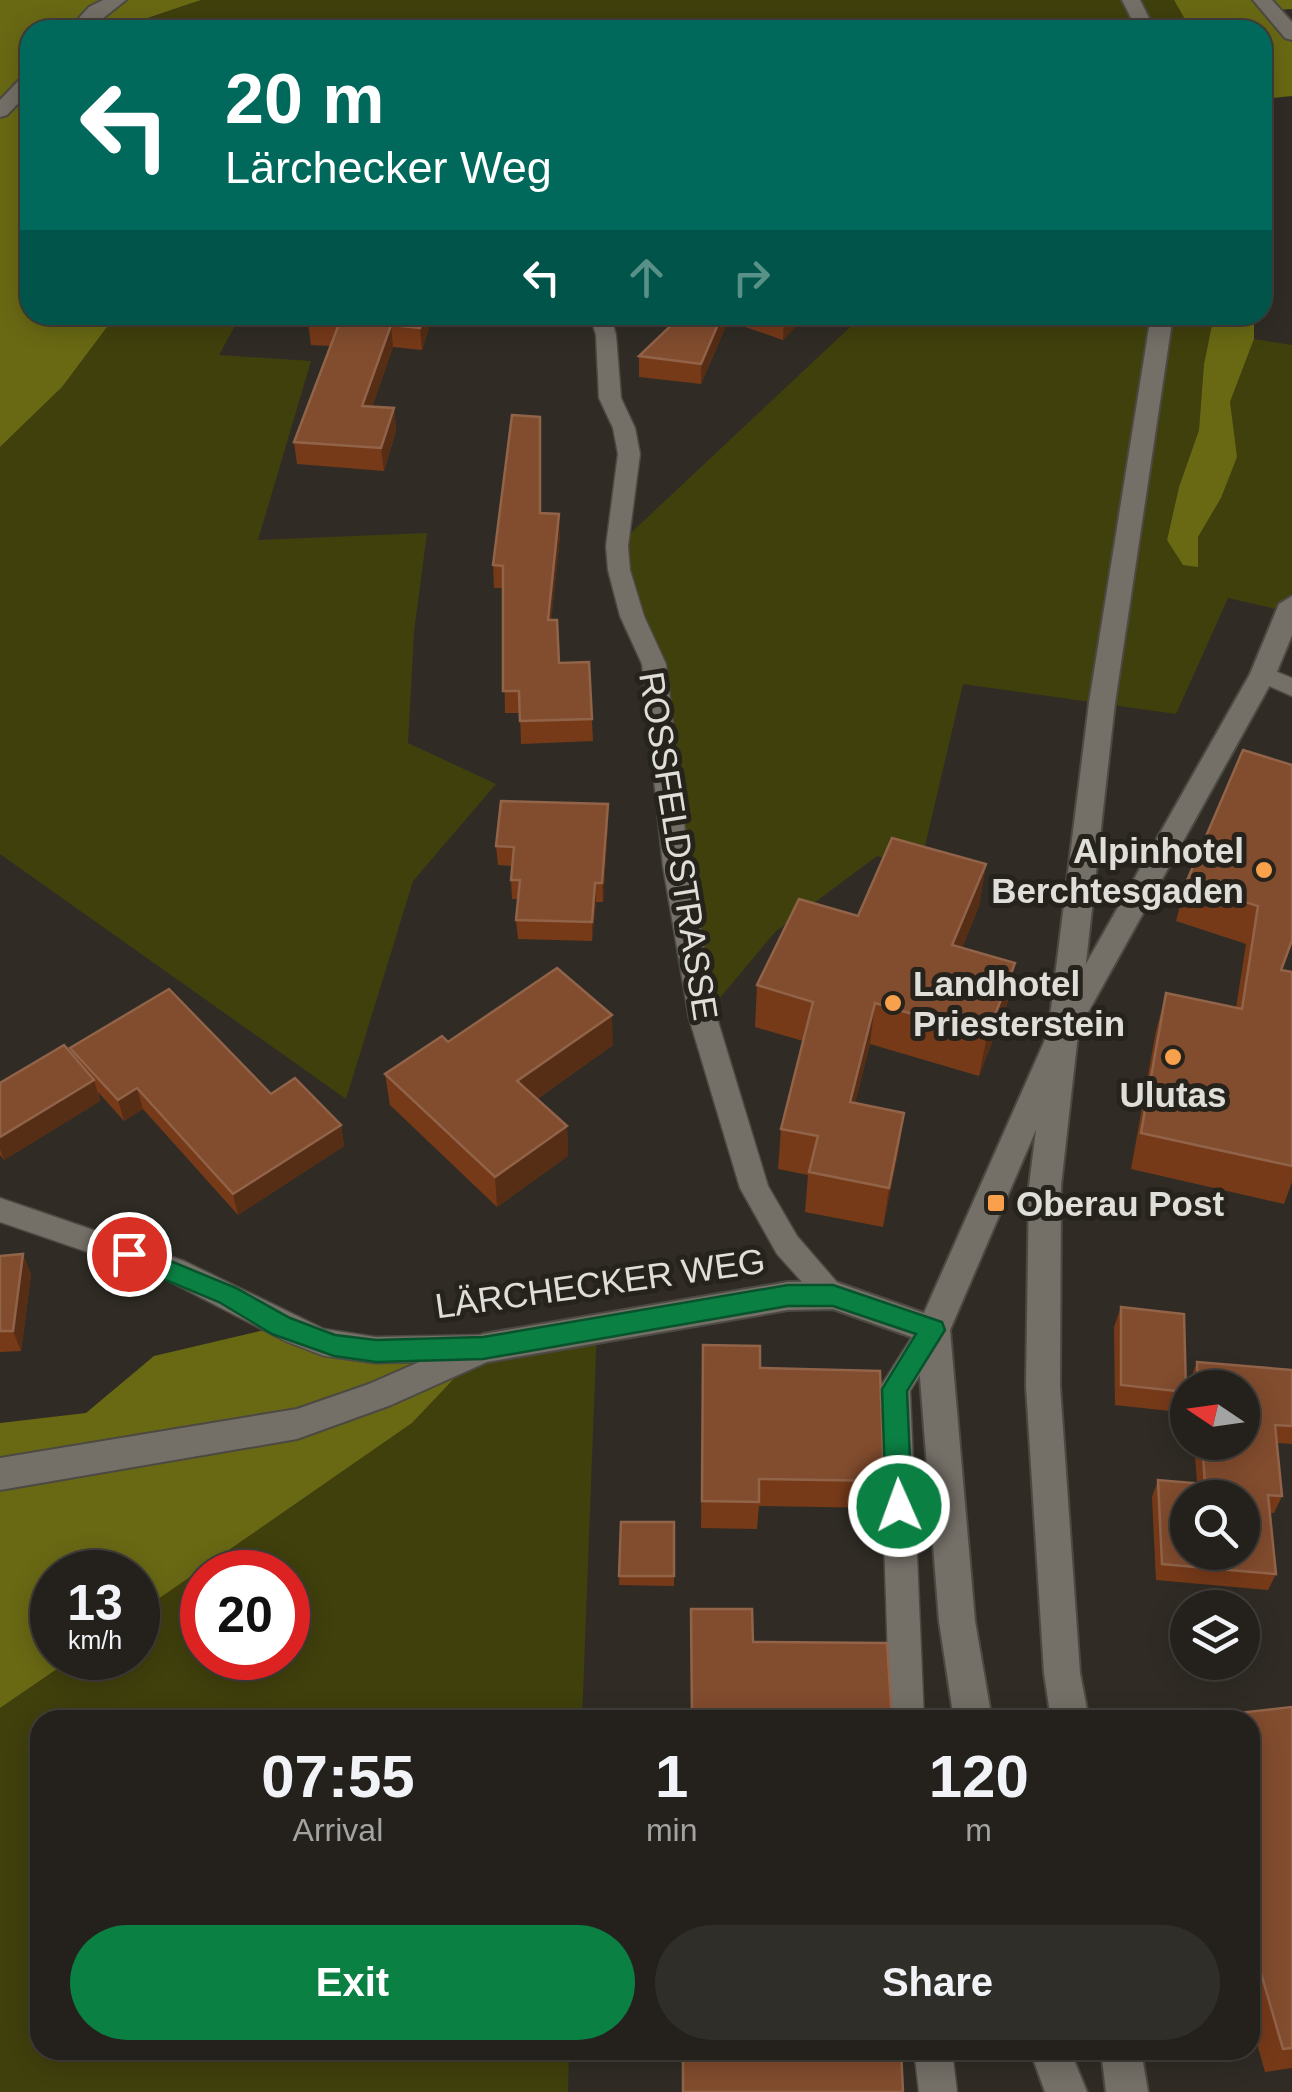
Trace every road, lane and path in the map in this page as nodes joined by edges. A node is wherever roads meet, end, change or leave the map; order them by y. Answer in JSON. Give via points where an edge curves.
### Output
{"nodes":[{"id":1,"x":117,"y":0,"type":"edge"},
{"id":2,"x":1262,"y":0,"type":"edge"},
{"id":3,"x":87,"y":20,"type":"edge"},
{"id":4,"x":1292,"y":34,"type":"edge"},
{"id":5,"x":20,"y":90,"type":"edge"},
{"id":6,"x":0,"y":111,"type":"edge"},
{"id":7,"x":603,"y":325,"type":"edge"},
{"id":8,"x":1160,"y":325,"type":"edge"},
{"id":9,"x":1292,"y":604,"type":"edge"},
{"id":10,"x":1262,"y":674,"type":"junction"},
{"id":11,"x":1292,"y":688,"type":"edge"},
{"id":12,"x":1066,"y":1024,"type":"junction"},
{"id":13,"x":0,"y":1210,"type":"edge"},
{"id":14,"x":833,"y":1295,"type":"junction"},
{"id":15,"x":933,"y":1330,"type":"junction"},
{"id":16,"x":483,"y":1348,"type":"junction"},
{"id":17,"x":0,"y":1474,"type":"edge"},
{"id":18,"x":908,"y":1710,"type":"edge"},
{"id":19,"x":971,"y":1710,"type":"edge"},
{"id":20,"x":1068,"y":1710,"type":"edge"},
{"id":21,"x":934,"y":2060,"type":"edge"},
{"id":22,"x":1054,"y":2060,"type":"edge"},
{"id":23,"x":1123,"y":2060,"type":"edge"},
{"id":24,"x":938,"y":2092,"type":"edge"},
{"id":25,"x":1066,"y":2092,"type":"edge"},
{"id":26,"x":1128,"y":2092,"type":"edge"}],
"edges":[{"from":1,"to":3,"type":"street"},
{"from":2,"to":4,"type":"street"},
{"from":5,"to":6,"type":"street"},
{"from":7,"to":14,"type":"lane","name":"ROSSFELDSTRASSE","via":[[610,398],[629,454],[620,570],[654,664],[676,866],[703,1018],[754,1188],[787,1245]]},
{"from":8,"to":12,"type":"street","via":[[1102,703]]},
{"from":9,"to":10,"type":"street"},
{"from":10,"to":11,"type":"lane"},
{"from":10,"to":12,"type":"street"},
{"from":12,"to":15,"type":"street"},
{"from":12,"to":20,"type":"street","via":[[1045,1186],[1043,1386]]},
{"from":13,"to":16,"type":"lane","name":"LÄRCHECKER WEG","via":[[159,1265],[334,1346]]},
{"from":14,"to":15,"type":"street","name":"LÄRCHECKER WEG"},
{"from":14,"to":16,"type":"street","name":"LÄRCHECKER WEG","via":[[788,1296]]},
{"from":15,"to":18,"type":"lane","via":[[894,1389]]},
{"from":15,"to":19,"type":"street","via":[[957,1621]]},
{"from":16,"to":17,"type":"street","via":[[297,1424]]},
{"from":21,"to":24,"type":"lane"},
{"from":22,"to":25,"type":"street"},
{"from":23,"to":26,"type":"street"}]}
